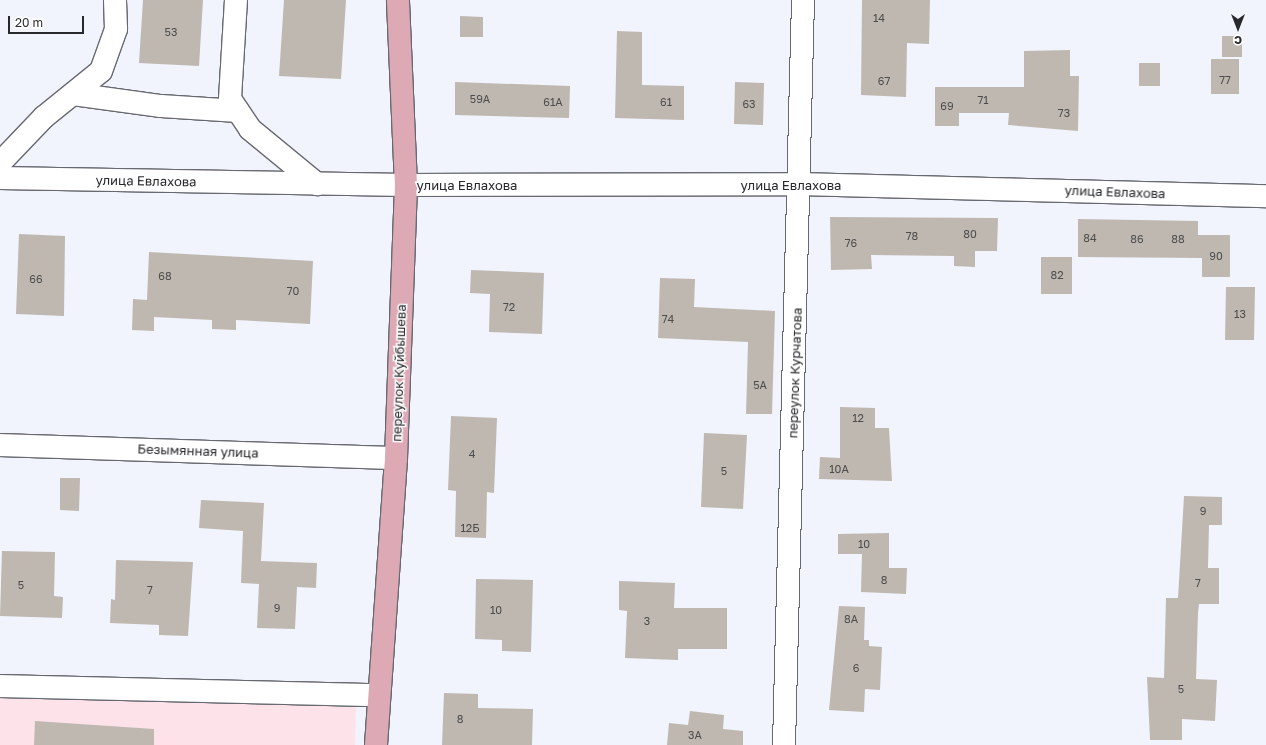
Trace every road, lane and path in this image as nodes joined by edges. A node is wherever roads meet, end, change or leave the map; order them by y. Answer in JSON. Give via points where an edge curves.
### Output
{"nodes":[{"id":1,"x":115,"y":0,"type":"edge"},
{"id":2,"x":236,"y":0,"type":"edge"},
{"id":3,"x":398,"y":0,"type":"edge"},
{"id":4,"x":803,"y":0,"type":"edge"},
{"id":5,"x":73,"y":94,"type":"junction"},
{"id":6,"x":238,"y":111,"type":"junction"},
{"id":7,"x":0,"y":163,"type":"edge"},
{"id":8,"x":0,"y":178,"type":"edge"},
{"id":9,"x":317,"y":184,"type":"junction"},
{"id":10,"x":800,"y":184,"type":"junction"},
{"id":11,"x":406,"y":185,"type":"junction"},
{"id":12,"x":1266,"y":196,"type":"edge"},
{"id":13,"x":0,"y":445,"type":"edge"},
{"id":14,"x":396,"y":458,"type":"junction"},
{"id":15,"x":0,"y":686,"type":"edge"},
{"id":16,"x":377,"y":695,"type":"junction"},
{"id":17,"x":376,"y":745,"type":"edge"},
{"id":18,"x":784,"y":745,"type":"edge"}],
"edges":[{"from":1,"to":5,"type":"street","via":[[116,29],[101,71]]},
{"from":2,"to":6,"type":"street","via":[[230,99]]},
{"from":3,"to":11,"type":"main road","name":"переулок Куйбышева"},
{"from":4,"to":10,"type":"street","name":"переулок Курчатова"},
{"from":5,"to":6,"type":"street","via":[[161,106]]},
{"from":5,"to":7,"type":"street"},
{"from":6,"to":9,"type":"street","via":[[250,129]]},
{"from":8,"to":9,"type":"street","name":"улица Евлахова"},
{"from":9,"to":11,"type":"street","name":"улица Евлахова"},
{"from":10,"to":11,"type":"street","name":"улица Евлахова"},
{"from":10,"to":12,"type":"street","name":"улица Евлахова"},
{"from":10,"to":18,"type":"street","name":"переулок Курчатова"},
{"from":11,"to":14,"type":"main road","name":"переулок Куйбышева"},
{"from":13,"to":14,"type":"street","name":"Безымянная улица"},
{"from":14,"to":16,"type":"main road","name":"переулок Куйбышева"},
{"from":15,"to":16,"type":"street"},
{"from":16,"to":17,"type":"main road","name":"переулок Куйбышева"}]}
